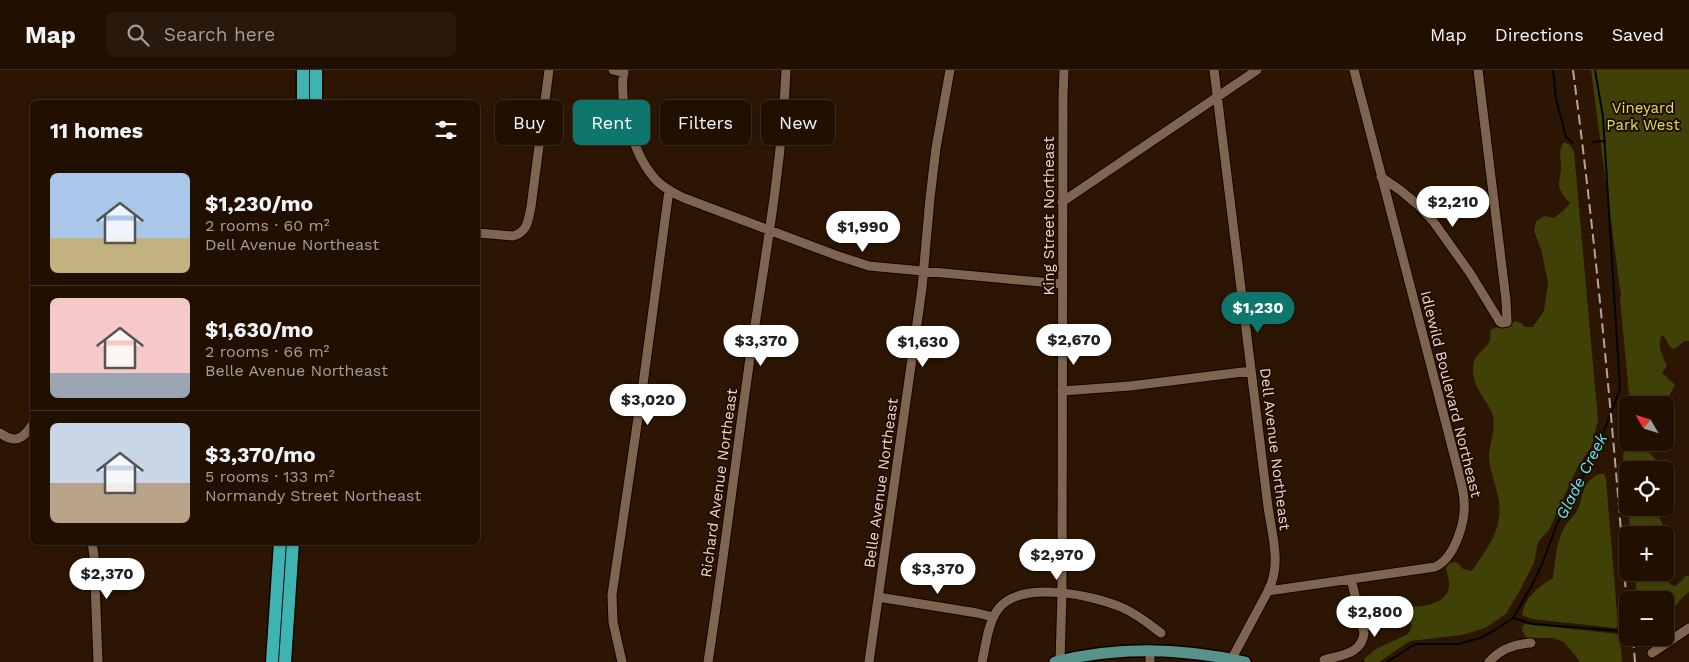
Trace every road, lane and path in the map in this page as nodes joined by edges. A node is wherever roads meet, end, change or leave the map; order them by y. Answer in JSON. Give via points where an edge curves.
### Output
{"nodes":[{"id":1,"x":303,"y":70,"type":"edge"},
{"id":2,"x":316,"y":70,"type":"edge"},
{"id":3,"x":549,"y":70,"type":"edge"},
{"id":4,"x":613,"y":70,"type":"edge"},
{"id":5,"x":786,"y":70,"type":"edge"},
{"id":6,"x":950,"y":70,"type":"edge"},
{"id":7,"x":1064,"y":70,"type":"edge"},
{"id":8,"x":1214,"y":70,"type":"edge"},
{"id":9,"x":1257,"y":70,"type":"edge"},
{"id":10,"x":1354,"y":70,"type":"edge"},
{"id":11,"x":1478,"y":70,"type":"edge"},
{"id":12,"x":624,"y":72,"type":"edge"},
{"id":13,"x":1218,"y":97,"type":"junction"},
{"id":14,"x":303,"y":100,"type":"edge"},
{"id":15,"x":316,"y":100,"type":"edge"},
{"id":16,"x":1381,"y":177,"type":"junction"},
{"id":17,"x":669,"y":190,"type":"junction"},
{"id":18,"x":1062,"y":202,"type":"junction"},
{"id":19,"x":769,"y":230,"type":"junction"},
{"id":20,"x":480,"y":233,"type":"edge"},
{"id":21,"x":924,"y":271,"type":"junction"},
{"id":22,"x":1062,"y":284,"type":"junction"},
{"id":23,"x":1251,"y":371,"type":"junction"},
{"id":24,"x":1062,"y":392,"type":"junction"},
{"id":25,"x":30,"y":428,"type":"edge"},
{"id":26,"x":0,"y":433,"type":"edge"},
{"id":27,"x":92,"y":545,"type":"edge"},
{"id":28,"x":280,"y":545,"type":"edge"},
{"id":29,"x":293,"y":545,"type":"edge"},
{"id":30,"x":1351,"y":579,"type":"junction"},
{"id":31,"x":1268,"y":592,"type":"junction"},
{"id":32,"x":1062,"y":593,"type":"junction"},
{"id":33,"x":878,"y":597,"type":"junction"},
{"id":34,"x":993,"y":617,"type":"junction"},
{"id":35,"x":1388,"y":621,"type":"dead end"},
{"id":36,"x":1362,"y":627,"type":"junction"},
{"id":37,"x":1689,"y":628,"type":"edge"},
{"id":38,"x":1161,"y":633,"type":"dead end"},
{"id":39,"x":1531,"y":643,"type":"dead end"},
{"id":40,"x":1652,"y":653,"type":"dead end"},
{"id":41,"x":1150,"y":656,"type":"edge"},
{"id":42,"x":1324,"y":660,"type":"dead end"},
{"id":43,"x":1231,"y":661,"type":"edge"},
{"id":44,"x":98,"y":662,"type":"edge"},
{"id":45,"x":272,"y":662,"type":"edge"},
{"id":46,"x":285,"y":662,"type":"edge"},
{"id":47,"x":622,"y":662,"type":"edge"},
{"id":48,"x":708,"y":662,"type":"edge"},
{"id":49,"x":869,"y":662,"type":"edge"},
{"id":50,"x":982,"y":662,"type":"edge"},
{"id":51,"x":1058,"y":662,"type":"edge"},
{"id":52,"x":1245,"y":662,"type":"edge"},
{"id":53,"x":1489,"y":662,"type":"edge"}],
"edges":[{"from":1,"to":14,"type":"highway"},
{"from":2,"to":15,"type":"highway"},
{"from":3,"to":20,"type":"street","via":[[528,224],[514,236]]},
{"from":4,"to":12,"type":"street"},
{"from":5,"to":19,"type":"street","name":"Richard Avenue Northeast","via":[[782,138]]},
{"from":6,"to":21,"type":"street","name":"Belle Avenue Northeast","via":[[936,148]]},
{"from":7,"to":18,"type":"street","name":"King Street Northeast"},
{"from":8,"to":13,"type":"street","name":"Dell Avenue Northeast"},
{"from":9,"to":13,"type":"street"},
{"from":10,"to":16,"type":"street","name":"Idlewild Boulevard Northeast"},
{"from":11,"to":16,"type":"street","via":[[1506,322],[1500,322],[1433,222],[1418,205]]},
{"from":12,"to":17,"type":"street","via":[[624,102],[637,150],[651,174]]},
{"from":13,"to":18,"type":"street"},
{"from":13,"to":23,"type":"street","name":"Dell Avenue Northeast"},
{"from":16,"to":30,"type":"street","name":"Idlewild Boulevard Northeast","via":[[1458,470],[1465,508],[1456,542],[1441,564]]},
{"from":17,"to":19,"type":"street"},
{"from":17,"to":47,"type":"street","via":[[612,595],[613,622]]},
{"from":18,"to":22,"type":"street","name":"King Street Northeast"},
{"from":19,"to":21,"type":"street","via":[[860,264]]},
{"from":19,"to":48,"type":"street","name":"Richard Avenue Northeast"},
{"from":21,"to":22,"type":"street"},
{"from":21,"to":33,"type":"street","name":"Belle Avenue Northeast"},
{"from":22,"to":24,"type":"street","name":"King Street Northeast"},
{"from":23,"to":24,"type":"street"},
{"from":23,"to":31,"type":"street","name":"Dell Avenue Northeast","via":[[1276,567]]},
{"from":24,"to":32,"type":"street","name":"King Street Northeast"},
{"from":25,"to":26,"type":"street","via":[[16,439]]},
{"from":27,"to":44,"type":"street"},
{"from":28,"to":45,"type":"highway"},
{"from":29,"to":46,"type":"highway"},
{"from":30,"to":31,"type":"street","name":"Idlewild Boulevard Northeast"},
{"from":30,"to":36,"type":"street"},
{"from":31,"to":43,"type":"street"},
{"from":32,"to":34,"type":"street","via":[[1015,596],[1004,603]]},
{"from":32,"to":38,"type":"street","via":[[1094,597],[1113,604]]},
{"from":32,"to":51,"type":"street","name":"King Street Northeast"},
{"from":33,"to":34,"type":"street"},
{"from":33,"to":49,"type":"street","name":"Belle Avenue Northeast"},
{"from":34,"to":50,"type":"street"},
{"from":35,"to":36,"type":"street"},
{"from":36,"to":42,"type":"street","via":[[1363,639],[1358,648]]},
{"from":37,"to":40,"type":"street"},
{"from":39,"to":53,"type":"street","via":[[1516,644]]},
{"from":41,"to":43,"type":"main road","via":[[1186,652]]},
{"from":41,"to":51,"type":"main road","via":[[1106,653]]},
{"from":43,"to":52,"type":"main road"}]}
